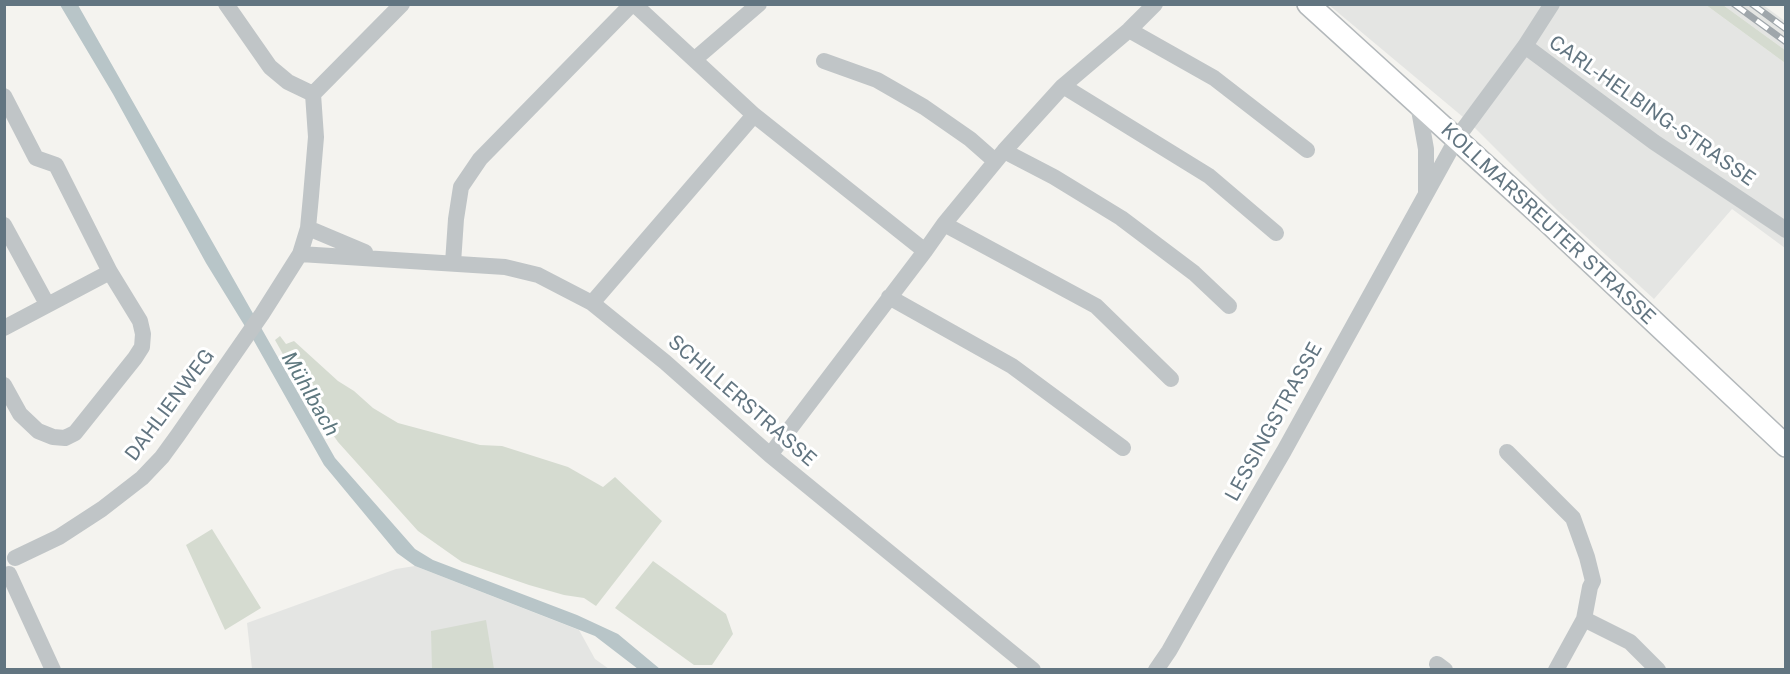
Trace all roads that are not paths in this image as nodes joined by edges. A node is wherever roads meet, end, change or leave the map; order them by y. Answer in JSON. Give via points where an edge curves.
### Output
{"nodes":[{"id":1,"x":226,"y":4,"type":"edge"},
{"id":2,"x":402,"y":4,"type":"edge"},
{"id":3,"x":633,"y":4,"type":"edge"},
{"id":4,"x":1155,"y":4,"type":"edge"},
{"id":5,"x":1308,"y":4,"type":"edge"},
{"id":6,"x":1552,"y":4,"type":"edge"},
{"id":7,"x":751,"y":6,"type":"edge"},
{"id":8,"x":1129,"y":30,"type":"junction"},
{"id":9,"x":1525,"y":46,"type":"junction"},
{"id":10,"x":696,"y":59,"type":"junction"},
{"id":11,"x":824,"y":61,"type":"dead end"},
{"id":12,"x":1063,"y":86,"type":"junction"},
{"id":13,"x":313,"y":94,"type":"junction"},
{"id":14,"x":4,"y":96,"type":"edge"},
{"id":15,"x":1418,"y":104,"type":"junction"},
{"id":16,"x":754,"y":115,"type":"junction"},
{"id":17,"x":1457,"y":138,"type":"junction"},
{"id":18,"x":1307,"y":150,"type":"dead end"},
{"id":19,"x":1000,"y":156,"type":"junction"},
{"id":20,"x":1426,"y":194,"type":"junction"},
{"id":21,"x":944,"y":224,"type":"junction"},
{"id":22,"x":4,"y":225,"type":"edge"},
{"id":23,"x":308,"y":228,"type":"junction"},
{"id":24,"x":1785,"y":230,"type":"edge"},
{"id":25,"x":1276,"y":233,"type":"dead end"},
{"id":26,"x":925,"y":251,"type":"junction"},
{"id":27,"x":300,"y":254,"type":"junction"},
{"id":28,"x":382,"y":258,"type":"junction"},
{"id":29,"x":453,"y":263,"type":"junction"},
{"id":30,"x":110,"y":272,"type":"junction"},
{"id":31,"x":889,"y":297,"type":"junction"},
{"id":32,"x":592,"y":303,"type":"junction"},
{"id":33,"x":47,"y":304,"type":"junction"},
{"id":34,"x":1229,"y":306,"type":"dead end"},
{"id":35,"x":4,"y":328,"type":"edge"},
{"id":36,"x":1171,"y":379,"type":"dead end"},
{"id":37,"x":4,"y":385,"type":"edge"},
{"id":38,"x":1785,"y":446,"type":"edge"},
{"id":39,"x":1123,"y":448,"type":"dead end"},
{"id":40,"x":1507,"y":452,"type":"dead end"},
{"id":41,"x":770,"y":454,"type":"junction"},
{"id":42,"x":8,"y":564,"type":"edge"},
{"id":43,"x":1584,"y":619,"type":"junction"},
{"id":44,"x":53,"y":669,"type":"edge"},
{"id":45,"x":1033,"y":669,"type":"edge"},
{"id":46,"x":1156,"y":669,"type":"edge"},
{"id":47,"x":1556,"y":669,"type":"edge"},
{"id":48,"x":1658,"y":669,"type":"edge"}],
"edges":[{"from":1,"to":13,"type":"street","via":[[270,67],[288,82]]},
{"from":2,"to":13,"type":"street"},
{"from":3,"to":10,"type":"street"},
{"from":3,"to":29,"type":"street","via":[[480,159],[461,187]]},
{"from":4,"to":8,"type":"street"},
{"from":5,"to":15,"type":"main road","name":"KOLLMARSREUTER STRASSE"},
{"from":6,"to":9,"type":"street","name":"CARL-HELBING-STRASSE"},
{"from":7,"to":10,"type":"street"},
{"from":8,"to":12,"type":"street"},
{"from":8,"to":18,"type":"street","via":[[1214,78]]},
{"from":9,"to":17,"type":"street","name":"CARL-HELBING-STRASSE"},
{"from":9,"to":24,"type":"street","name":"CARL-HELBING-STRASSE","via":[[1654,142]]},
{"from":10,"to":16,"type":"street"},
{"from":11,"to":19,"type":"street","via":[[877,80]]},
{"from":12,"to":19,"type":"street"},
{"from":12,"to":25,"type":"street","via":[[1209,176]]},
{"from":13,"to":23,"type":"street","name":"DAHLIENWEG","via":[[316,137]]},
{"from":14,"to":30,"type":"street","via":[[36,158],[56,165]]},
{"from":15,"to":17,"type":"main road","name":"KOLLMARSREUTER STRASSE"},
{"from":15,"to":20,"type":"street","name":"LESSINGSTRASSE","via":[[1426,149]]},
{"from":16,"to":26,"type":"street"},
{"from":16,"to":32,"type":"street"},
{"from":17,"to":20,"type":"street","name":"LESSINGSTRASSE"},
{"from":17,"to":38,"type":"main road","name":"KOLLMARSREUTER STRASSE"},
{"from":19,"to":21,"type":"street"},
{"from":19,"to":34,"type":"street","via":[[1054,177],[1121,218],[1186,267]]},
{"from":20,"to":46,"type":"street","name":"LESSINGSTRASSE","via":[[1284,451]]},
{"from":21,"to":26,"type":"street"},
{"from":21,"to":36,"type":"street","via":[[1096,306]]},
{"from":22,"to":33,"type":"street"},
{"from":23,"to":27,"type":"street","name":"DAHLIENWEG"},
{"from":23,"to":28,"type":"street","name":"SCHILLERSTRASSE"},
{"from":26,"to":31,"type":"street"},
{"from":27,"to":28,"type":"street","name":"SCHILLERSTRASSE"},
{"from":27,"to":42,"type":"street","name":"DAHLIENWEG","via":[[162,457],[102,509]]},
{"from":28,"to":29,"type":"street","name":"SCHILLERSTRASSE"},
{"from":29,"to":32,"type":"street","name":"SCHILLERSTRASSE","via":[[505,267],[538,275]]},
{"from":30,"to":33,"type":"street"},
{"from":30,"to":37,"type":"street","via":[[140,321],[142,347],[75,433],[65,438],[38,431],[20,414]]},
{"from":31,"to":39,"type":"street","via":[[1012,366]]},
{"from":31,"to":41,"type":"street"},
{"from":32,"to":41,"type":"street","name":"SCHILLERSTRASSE"},
{"from":33,"to":35,"type":"street"},
{"from":40,"to":43,"type":"street","via":[[1573,518],[1593,581]]},
{"from":41,"to":45,"type":"street","name":"SCHILLERSTRASSE"},
{"from":42,"to":44,"type":"street"},
{"from":43,"to":47,"type":"street"},
{"from":43,"to":48,"type":"street","via":[[1630,642]]}]}
